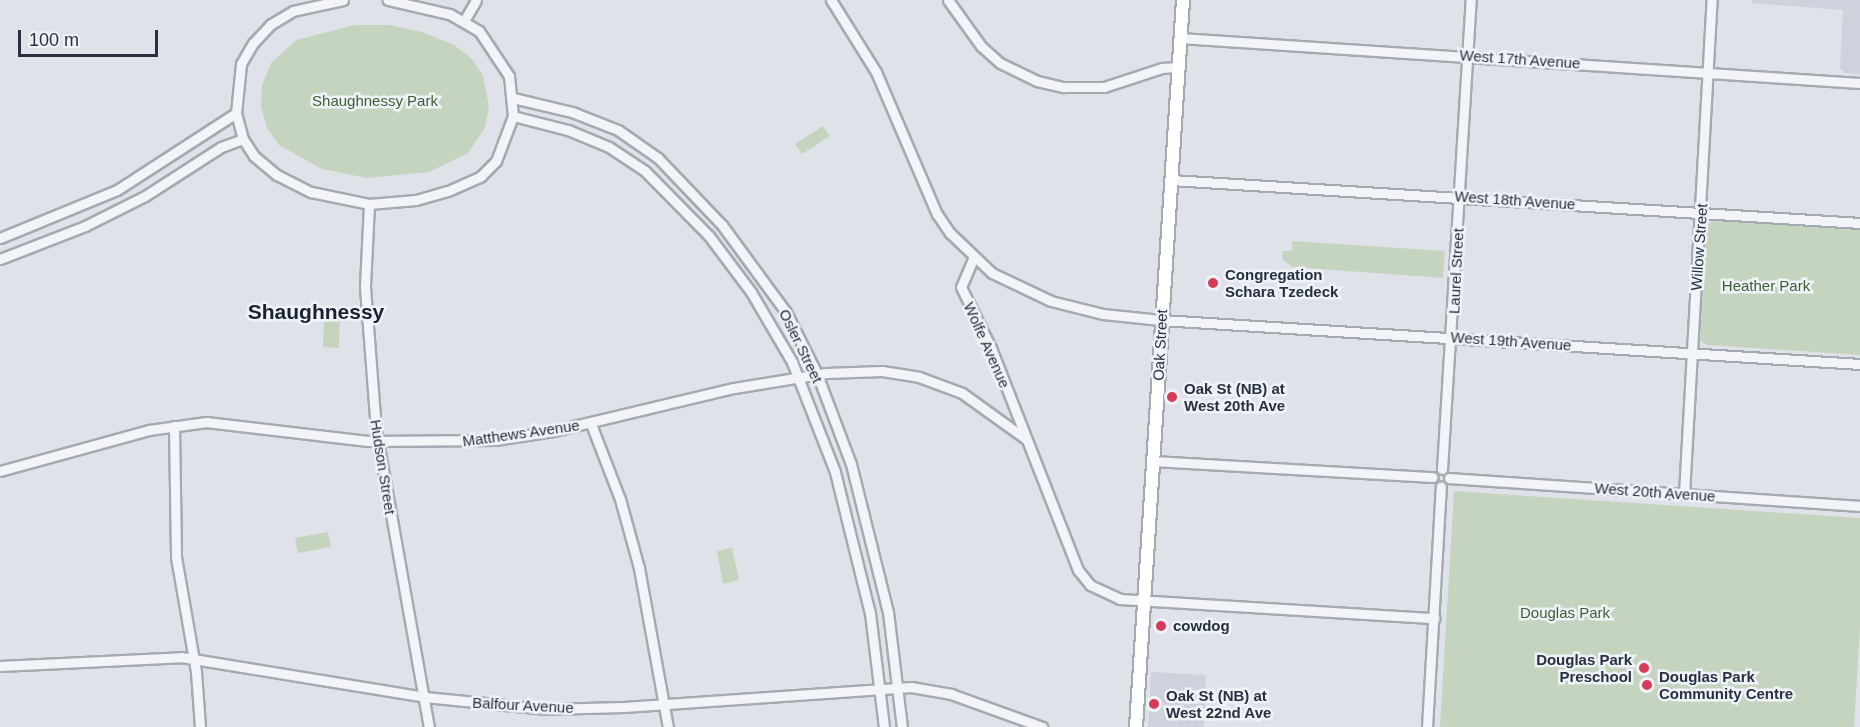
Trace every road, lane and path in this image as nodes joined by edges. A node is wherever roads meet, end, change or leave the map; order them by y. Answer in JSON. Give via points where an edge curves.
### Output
{"nodes":[{"id":1,"x":288,"y":0,"type":"edge"},
{"id":2,"x":343,"y":0,"type":"edge"},
{"id":3,"x":388,"y":0,"type":"edge"},
{"id":4,"x":476,"y":0,"type":"edge"},
{"id":5,"x":831,"y":0,"type":"edge"},
{"id":6,"x":948,"y":0,"type":"edge"},
{"id":7,"x":1183,"y":0,"type":"edge"},
{"id":8,"x":1471,"y":0,"type":"edge"},
{"id":9,"x":1712,"y":0,"type":"edge"},
{"id":10,"x":293,"y":11,"type":"junction"},
{"id":11,"x":464,"y":21,"type":"junction"},
{"id":12,"x":1180,"y":38,"type":"junction"},
{"id":13,"x":1467,"y":55,"type":"junction"},
{"id":14,"x":1178,"y":67,"type":"junction"},
{"id":15,"x":1708,"y":72,"type":"junction"},
{"id":16,"x":1860,"y":82,"type":"edge"},
{"id":17,"x":513,"y":98,"type":"junction"},
{"id":18,"x":236,"y":113,"type":"junction"},
{"id":19,"x":513,"y":116,"type":"junction"},
{"id":20,"x":243,"y":139,"type":"junction"},
{"id":21,"x":1171,"y":180,"type":"junction"},
{"id":22,"x":1460,"y":197,"type":"junction"},
{"id":23,"x":369,"y":204,"type":"junction"},
{"id":24,"x":1701,"y":212,"type":"junction"},
{"id":25,"x":1860,"y":223,"type":"edge"},
{"id":26,"x":0,"y":238,"type":"edge"},
{"id":27,"x":0,"y":259,"type":"edge"},
{"id":28,"x":973,"y":259,"type":"junction"},
{"id":29,"x":1161,"y":320,"type":"junction"},
{"id":30,"x":1452,"y":337,"type":"junction"},
{"id":31,"x":1693,"y":354,"type":"junction"},
{"id":32,"x":1860,"y":364,"type":"edge"},
{"id":33,"x":817,"y":374,"type":"junction"},
{"id":34,"x":797,"y":376,"type":"junction"},
{"id":35,"x":591,"y":424,"type":"junction"},
{"id":36,"x":174,"y":426,"type":"junction"},
{"id":37,"x":1026,"y":439,"type":"junction"},
{"id":38,"x":378,"y":442,"type":"junction"},
{"id":39,"x":1154,"y":461,"type":"junction"},
{"id":40,"x":1442,"y":469,"type":"junction"},
{"id":41,"x":0,"y":471,"type":"edge"},
{"id":42,"x":1433,"y":477,"type":"junction"},
{"id":43,"x":1449,"y":478,"type":"junction"},
{"id":44,"x":1441,"y":486,"type":"junction"},
{"id":45,"x":1684,"y":494,"type":"junction"},
{"id":46,"x":1860,"y":506,"type":"edge"},
{"id":47,"x":1145,"y":601,"type":"junction"},
{"id":48,"x":1434,"y":618,"type":"junction"},
{"id":49,"x":194,"y":659,"type":"junction"},
{"id":50,"x":0,"y":666,"type":"edge"},
{"id":51,"x":899,"y":687,"type":"junction"},
{"id":52,"x":880,"y":688,"type":"junction"},
{"id":53,"x":425,"y":697,"type":"junction"},
{"id":54,"x":665,"y":704,"type":"junction"},
{"id":55,"x":200,"y":727,"type":"edge"},
{"id":56,"x":429,"y":727,"type":"edge"},
{"id":57,"x":668,"y":727,"type":"edge"},
{"id":58,"x":884,"y":727,"type":"edge"},
{"id":59,"x":902,"y":727,"type":"edge"},
{"id":60,"x":1042,"y":727,"type":"edge"},
{"id":61,"x":1136,"y":727,"type":"edge"},
{"id":62,"x":1426,"y":727,"type":"edge"}],
"edges":[{"from":1,"to":10,"type":"street"},
{"from":2,"to":10,"type":"street"},
{"from":3,"to":11,"type":"street","via":[[413,3]]},
{"from":4,"to":11,"type":"street"},
{"from":5,"to":28,"type":"street","via":[[888,97],[937,213]]},
{"from":6,"to":14,"type":"street","via":[[981,46],[1000,63],[1037,81],[1064,87],[1104,87],[1162,68]]},
{"from":7,"to":12,"type":"main road","name":"Oak Street"},
{"from":8,"to":13,"type":"street","name":"Laurel Street"},
{"from":9,"to":15,"type":"street","name":"Willow Street"},
{"from":10,"to":18,"type":"street","via":[[271,24],[241,64]]},
{"from":11,"to":17,"type":"street","via":[[498,56],[509,76]]},
{"from":12,"to":13,"type":"street","name":"West 17th Avenue"},
{"from":12,"to":14,"type":"main road","name":"Oak Street"},
{"from":13,"to":15,"type":"street","name":"West 17th Avenue"},
{"from":13,"to":22,"type":"street","name":"Laurel Street"},
{"from":14,"to":21,"type":"main road","name":"Oak Street"},
{"from":15,"to":16,"type":"street","name":"West 17th Avenue"},
{"from":15,"to":24,"type":"street","name":"Willow Street"},
{"from":17,"to":19,"type":"street"},
{"from":17,"to":33,"type":"street","name":"Osler Street","via":[[572,112],[618,130],[690,187],[767,282]]},
{"from":18,"to":20,"type":"street"},
{"from":18,"to":26,"type":"street","via":[[117,190]]},
{"from":19,"to":23,"type":"street","via":[[496,161],[481,176],[416,200]]},
{"from":19,"to":34,"type":"street","name":"Osler Street","via":[[568,129],[609,147],[645,171],[709,236],[751,291]]},
{"from":20,"to":23,"type":"street","via":[[254,156],[277,175],[311,192]]},
{"from":20,"to":27,"type":"street","via":[[221,147],[145,195],[85,226]]},
{"from":21,"to":22,"type":"street","name":"West 18th Avenue"},
{"from":21,"to":29,"type":"main road","name":"Oak Street"},
{"from":22,"to":24,"type":"street","name":"West 18th Avenue"},
{"from":22,"to":30,"type":"street","name":"Laurel Street"},
{"from":23,"to":38,"type":"street","name":"Hudson Street","via":[[365,287]]},
{"from":24,"to":25,"type":"street","name":"West 18th Avenue"},
{"from":24,"to":31,"type":"street","name":"Willow Street"},
{"from":28,"to":29,"type":"street","name":"West 19th Avenue","via":[[1009,283],[1061,304],[1103,314]]},
{"from":28,"to":37,"type":"street","name":"Wolfe Avenue","via":[[962,287],[991,348]]},
{"from":29,"to":30,"type":"street","name":"West 19th Avenue"},
{"from":29,"to":39,"type":"main road","name":"Oak Street"},
{"from":30,"to":31,"type":"street","name":"West 19th Avenue"},
{"from":30,"to":40,"type":"street","name":"Laurel Street"},
{"from":31,"to":32,"type":"street","name":"West 19th Avenue"},
{"from":31,"to":45,"type":"street","name":"Willow Street"},
{"from":33,"to":34,"type":"street","name":"Matthews Avenue"},
{"from":33,"to":37,"type":"street","name":"Matthews Avenue","via":[[882,371],[920,377],[962,393]]},
{"from":33,"to":51,"type":"street","name":"Osler Street","via":[[851,464],[875,550]]},
{"from":34,"to":35,"type":"street","name":"Matthews Avenue"},
{"from":34,"to":52,"type":"street","name":"Osler Street","via":[[835,472],[857,552]]},
{"from":35,"to":38,"type":"street","name":"Matthews Avenue","via":[[495,440]]},
{"from":35,"to":54,"type":"street","via":[[620,499],[639,568]]},
{"from":36,"to":38,"type":"street","name":"Matthews Avenue","via":[[243,424],[321,438]]},
{"from":36,"to":41,"type":"street","name":"Matthews Avenue"},
{"from":36,"to":49,"type":"street","via":[[176,556]]},
{"from":37,"to":47,"type":"street","name":"Wolfe Avenue","via":[[1086,581],[1111,597]]},
{"from":38,"to":53,"type":"street","name":"Hudson Street"},
{"from":39,"to":42,"type":"street"},
{"from":39,"to":47,"type":"main road","name":"Oak Street"},
{"from":40,"to":42,"type":"street"},
{"from":40,"to":43,"type":"street"},
{"from":42,"to":44,"type":"street"},
{"from":43,"to":44,"type":"street"},
{"from":43,"to":45,"type":"street","name":"West 20th Avenue"},
{"from":44,"to":48,"type":"street"},
{"from":45,"to":46,"type":"street","name":"West 20th Avenue"},
{"from":47,"to":48,"type":"street","name":"Wolfe Avenue"},
{"from":47,"to":61,"type":"main road","name":"Oak Street"},
{"from":48,"to":62,"type":"street"},
{"from":49,"to":50,"type":"street","name":"Balfour Avenue"},
{"from":49,"to":53,"type":"street","name":"Balfour Avenue"},
{"from":49,"to":55,"type":"street"},
{"from":51,"to":52,"type":"street","name":"Balfour Avenue"},
{"from":51,"to":59,"type":"street","name":"Osler Street"},
{"from":51,"to":60,"type":"street","name":"Balfour Avenue","via":[[951,694]]},
{"from":52,"to":54,"type":"street","name":"Balfour Avenue"},
{"from":52,"to":58,"type":"street","name":"Osler Street"},
{"from":53,"to":54,"type":"street","name":"Balfour Avenue","via":[[546,709]]},
{"from":53,"to":56,"type":"street","name":"Hudson Street"},
{"from":54,"to":57,"type":"street"}]}
